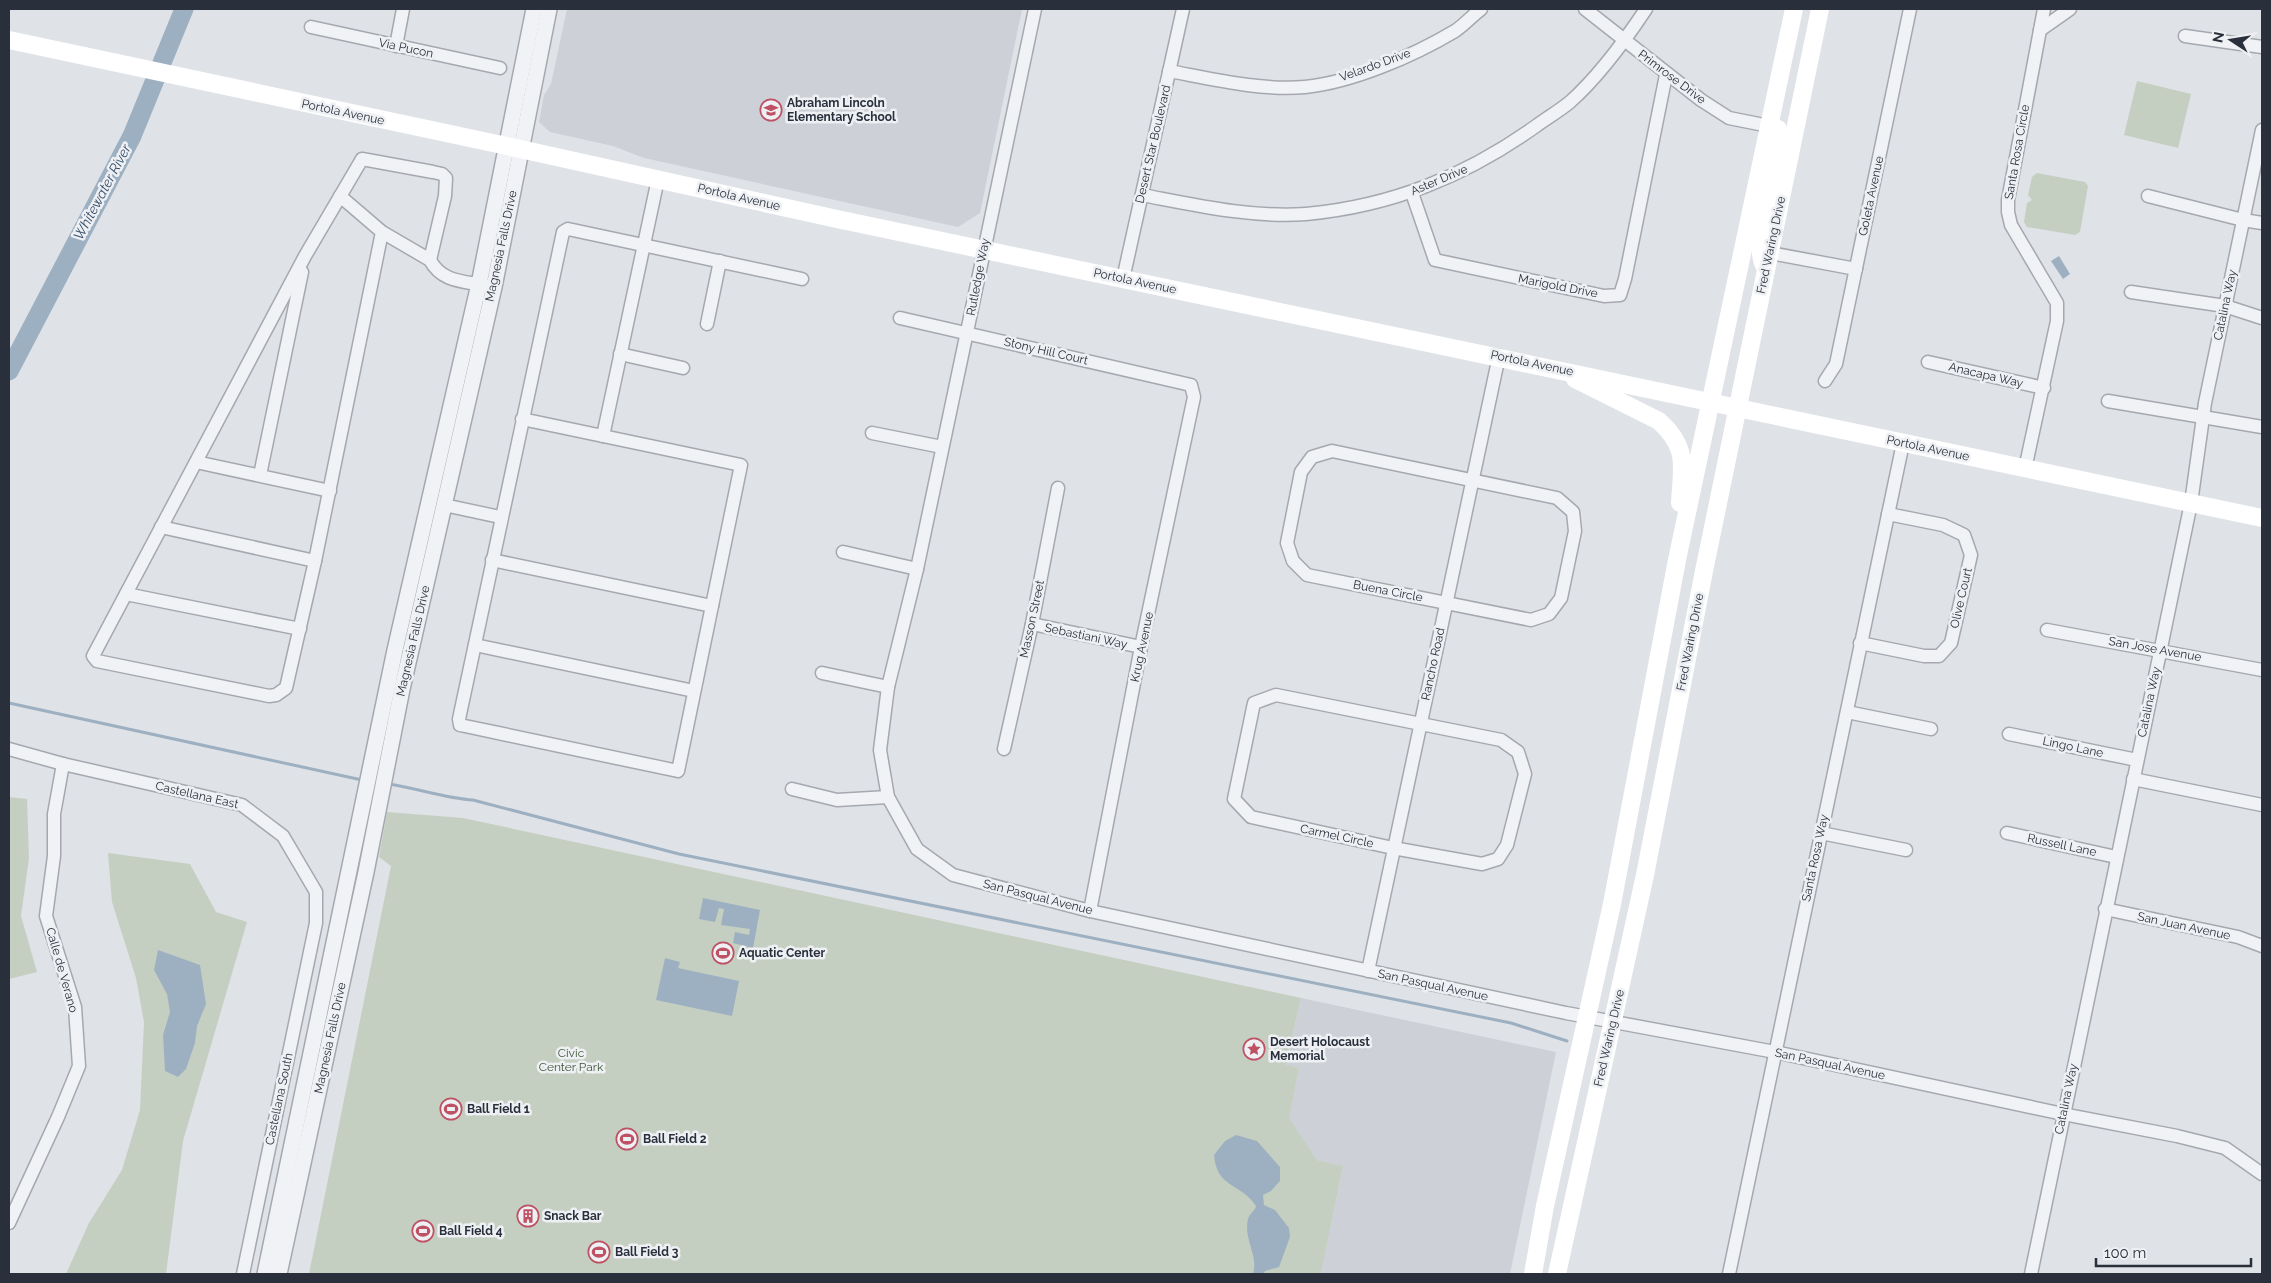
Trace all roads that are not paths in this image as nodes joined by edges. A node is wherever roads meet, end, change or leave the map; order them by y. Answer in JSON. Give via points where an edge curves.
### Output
{"nodes":[{"id":1,"x":403,"y":9,"type":"edge"},
{"id":2,"x":534,"y":9,"type":"edge"},
{"id":3,"x":549,"y":9,"type":"edge"},
{"id":4,"x":1035,"y":9,"type":"edge"},
{"id":5,"x":1183,"y":9,"type":"edge"},
{"id":6,"x":1481,"y":9,"type":"edge"},
{"id":7,"x":1585,"y":9,"type":"edge"},
{"id":8,"x":1646,"y":9,"type":"edge"},
{"id":9,"x":1794,"y":9,"type":"edge"},
{"id":10,"x":1820,"y":9,"type":"edge"},
{"id":11,"x":1910,"y":9,"type":"edge"},
{"id":12,"x":2044,"y":9,"type":"edge"},
{"id":13,"x":2070,"y":9,"type":"edge"},
{"id":14,"x":311,"y":27,"type":"dead end"},
{"id":15,"x":2040,"y":30,"type":"junction"},
{"id":16,"x":2186,"y":36,"type":"dead end"},
{"id":17,"x":9,"y":40,"type":"edge"},
{"id":18,"x":1625,"y":41,"type":"junction"},
{"id":19,"x":396,"y":46,"type":"junction"},
{"id":20,"x":2262,"y":47,"type":"edge"},
{"id":21,"x":500,"y":68,"type":"dead end"},
{"id":22,"x":1169,"y":71,"type":"junction"},
{"id":23,"x":1666,"y":75,"type":"junction"},
{"id":24,"x":1769,"y":126,"type":"junction"},
{"id":25,"x":2262,"y":130,"type":"edge"},
{"id":26,"x":514,"y":147,"type":"junction"},
{"id":27,"x":658,"y":179,"type":"junction"},
{"id":28,"x":1412,"y":193,"type":"junction"},
{"id":29,"x":1142,"y":195,"type":"junction"},
{"id":30,"x":340,"y":196,"type":"junction"},
{"id":31,"x":2148,"y":196,"type":"dead end"},
{"id":32,"x":2243,"y":220,"type":"junction"},
{"id":33,"x":2262,"y":223,"type":"edge"},
{"id":34,"x":382,"y":232,"type":"junction"},
{"id":35,"x":644,"y":245,"type":"junction"},
{"id":36,"x":983,"y":249,"type":"junction"},
{"id":37,"x":306,"y":256,"type":"junction"},
{"id":38,"x":430,"y":260,"type":"junction"},
{"id":39,"x":720,"y":261,"type":"junction"},
{"id":40,"x":1768,"y":262,"type":"junction"},
{"id":41,"x":1856,"y":269,"type":"junction"},
{"id":42,"x":802,"y":279,"type":"dead end"},
{"id":43,"x":1123,"y":279,"type":"junction"},
{"id":44,"x":486,"y":285,"type":"junction"},
{"id":45,"x":2131,"y":292,"type":"dead end"},
{"id":46,"x":2225,"y":306,"type":"junction"},
{"id":47,"x":900,"y":318,"type":"dead end"},
{"id":48,"x":2262,"y":318,"type":"edge"},
{"id":49,"x":707,"y":324,"type":"dead end"},
{"id":50,"x":966,"y":333,"type":"junction"},
{"id":51,"x":620,"y":354,"type":"junction"},
{"id":52,"x":1499,"y":356,"type":"junction"},
{"id":53,"x":1928,"y":362,"type":"dead end"},
{"id":54,"x":682,"y":368,"type":"dead end"},
{"id":55,"x":1552,"y":368,"type":"junction"},
{"id":56,"x":1825,"y":381,"type":"dead end"},
{"id":57,"x":1192,"y":384,"type":"joint"},
{"id":58,"x":2044,"y":388,"type":"junction"},
{"id":59,"x":1710,"y":401,"type":"junction"},
{"id":60,"x":2108,"y":401,"type":"dead end"},
{"id":61,"x":1738,"y":406,"type":"junction"},
{"id":62,"x":2203,"y":418,"type":"junction"},
{"id":63,"x":522,"y":419,"type":"junction"},
{"id":64,"x":2262,"y":427,"type":"edge"},
{"id":65,"x":872,"y":433,"type":"dead end"},
{"id":66,"x":603,"y":436,"type":"junction"},
{"id":67,"x":1903,"y":443,"type":"junction"},
{"id":68,"x":942,"y":448,"type":"junction"},
{"id":69,"x":196,"y":462,"type":"junction"},
{"id":70,"x":2025,"y":469,"type":"junction"},
{"id":71,"x":260,"y":475,"type":"junction"},
{"id":72,"x":1474,"y":481,"type":"junction"},
{"id":73,"x":1058,"y":488,"type":"dead end"},
{"id":74,"x":330,"y":490,"type":"junction"},
{"id":75,"x":2191,"y":503,"type":"junction"},
{"id":76,"x":444,"y":505,"type":"junction"},
{"id":77,"x":1888,"y":514,"type":"junction"},
{"id":78,"x":500,"y":517,"type":"junction"},
{"id":79,"x":2262,"y":518,"type":"edge"},
{"id":80,"x":161,"y":527,"type":"junction"},
{"id":81,"x":921,"y":545,"type":"joint"},
{"id":82,"x":843,"y":552,"type":"dead end"},
{"id":83,"x":315,"y":560,"type":"junction"},
{"id":84,"x":492,"y":560,"type":"junction"},
{"id":85,"x":1677,"y":560,"type":"junction"},
{"id":86,"x":917,"y":569,"type":"junction"},
{"id":87,"x":126,"y":594,"type":"junction"},
{"id":88,"x":1447,"y":603,"type":"junction"},
{"id":89,"x":712,"y":606,"type":"junction"},
{"id":90,"x":1032,"y":624,"type":"junction"},
{"id":91,"x":300,"y":629,"type":"junction"},
{"id":92,"x":2047,"y":630,"type":"dead end"},
{"id":93,"x":1860,"y":643,"type":"junction"},
{"id":94,"x":475,"y":645,"type":"junction"},
{"id":95,"x":1141,"y":647,"type":"junction"},
{"id":96,"x":2160,"y":650,"type":"junction"},
{"id":97,"x":2262,"y":670,"type":"edge"},
{"id":98,"x":822,"y":673,"type":"dead end"},
{"id":99,"x":888,"y":687,"type":"junction"},
{"id":100,"x":694,"y":691,"type":"junction"},
{"id":101,"x":1847,"y":712,"type":"junction"},
{"id":102,"x":1420,"y":724,"type":"junction"},
{"id":103,"x":1931,"y":729,"type":"dead end"},
{"id":104,"x":2009,"y":734,"type":"dead end"},
{"id":105,"x":9,"y":748,"type":"edge"},
{"id":106,"x":1004,"y":749,"type":"dead end"},
{"id":107,"x":2137,"y":760,"type":"junction"},
{"id":108,"x":63,"y":764,"type":"junction"},
{"id":109,"x":379,"y":764,"type":"junction"},
{"id":110,"x":2133,"y":779,"type":"junction"},
{"id":111,"x":792,"y":789,"type":"dead end"},
{"id":112,"x":888,"y":797,"type":"junction"},
{"id":113,"x":2262,"y":805,"type":"edge"},
{"id":114,"x":370,"y":807,"type":"junction"},
{"id":115,"x":1821,"y":833,"type":"junction"},
{"id":116,"x":2007,"y":833,"type":"dead end"},
{"id":117,"x":1393,"y":848,"type":"junction"},
{"id":118,"x":1906,"y":850,"type":"dead end"},
{"id":119,"x":2116,"y":857,"type":"junction"},
{"id":120,"x":2105,"y":909,"type":"junction"},
{"id":121,"x":1090,"y":911,"type":"junction"},
{"id":122,"x":316,"y":923,"type":"joint"},
{"id":123,"x":2262,"y":946,"type":"edge"},
{"id":124,"x":1368,"y":971,"type":"junction"},
{"id":125,"x":1586,"y":1016,"type":"junction"},
{"id":126,"x":1613,"y":1021,"type":"junction"},
{"id":127,"x":1775,"y":1052,"type":"junction"},
{"id":128,"x":2063,"y":1114,"type":"junction"},
{"id":129,"x":2262,"y":1174,"type":"edge"},
{"id":130,"x":9,"y":1223,"type":"edge"},
{"id":131,"x":242,"y":1274,"type":"edge"},
{"id":132,"x":265,"y":1274,"type":"edge"},
{"id":133,"x":279,"y":1274,"type":"edge"},
{"id":134,"x":1534,"y":1274,"type":"edge"},
{"id":135,"x":1557,"y":1274,"type":"edge"},
{"id":136,"x":1729,"y":1274,"type":"edge"},
{"id":137,"x":2031,"y":1274,"type":"edge"}],
"edges":[{"from":1,"to":19,"type":"street"},
{"from":2,"to":26,"type":"street","name":"Magnesia Falls Drive"},
{"from":3,"to":26,"type":"street","name":"Magnesia Falls Drive"},
{"from":4,"to":36,"type":"street","name":"Rutledge Way"},
{"from":5,"to":22,"type":"street","name":"Desert Star Boulevard"},
{"from":6,"to":22,"type":"street","name":"Velardo Drive","via":[[1456,30],[1401,58],[1352,76],[1305,87],[1241,84]]},
{"from":7,"to":18,"type":"street","name":"Primrose Drive"},
{"from":8,"to":18,"type":"street","name":"Aster Drive"},
{"from":9,"to":24,"type":"main road"},
{"from":10,"to":40,"type":"main road","name":"Fred Waring Drive"},
{"from":11,"to":41,"type":"street","name":"Goleta Avenue"},
{"from":12,"to":15,"type":"street","name":"Santa Rosa Circle"},
{"from":13,"to":15,"type":"street"},
{"from":14,"to":19,"type":"street","name":"Via Pucon"},
{"from":15,"to":58,"type":"street","name":"Santa Rosa Circle","via":[[2011,179],[2008,212],[2011,225],[2056,303],[2057,322]]},
{"from":16,"to":20,"type":"street"},
{"from":17,"to":26,"type":"main road","name":"Portola Avenue"},
{"from":18,"to":23,"type":"street","name":"Primrose Drive"},
{"from":18,"to":28,"type":"street","name":"Aster Drive","via":[[1570,102],[1500,151]]},
{"from":19,"to":21,"type":"street","name":"Via Pucon"},
{"from":22,"to":29,"type":"street","name":"Desert Star Boulevard"},
{"from":23,"to":24,"type":"street","name":"Primrose Drive","via":[[1729,118]]},
{"from":23,"to":28,"type":"street","name":"Marigold Drive","via":[[1626,279],[1620,295],[1604,296],[1435,260]]},
{"from":24,"to":40,"type":"main road","via":[[1778,129],[1780,144],[1759,241],[1760,259]]},
{"from":24,"to":59,"type":"main road"},
{"from":25,"to":32,"type":"street","name":"Catalina Way"},
{"from":26,"to":27,"type":"main road","name":"Portola Avenue"},
{"from":26,"to":44,"type":"street","name":"Magnesia Falls Drive"},
{"from":27,"to":35,"type":"street"},
{"from":27,"to":36,"type":"main road","name":"Portola Avenue"},
{"from":28,"to":29,"type":"street","name":"Aster Drive","via":[[1356,207],[1304,214],[1225,211]]},
{"from":29,"to":43,"type":"street","name":"Desert Star Boulevard"},
{"from":30,"to":34,"type":"street"},
{"from":30,"to":37,"type":"street"},
{"from":30,"to":38,"type":"street","via":[[362,158],[442,174],[447,185]]},
{"from":31,"to":32,"type":"street"},
{"from":32,"to":33,"type":"street"},
{"from":32,"to":46,"type":"street","name":"Catalina Way"},
{"from":34,"to":38,"type":"street"},
{"from":34,"to":74,"type":"street"},
{"from":35,"to":39,"type":"street"},
{"from":35,"to":51,"type":"street"},
{"from":35,"to":63,"type":"street","via":[[568,229],[563,232]]},
{"from":36,"to":43,"type":"main road","name":"Portola Avenue"},
{"from":36,"to":50,"type":"street","name":"Rutledge Way"},
{"from":37,"to":69,"type":"street"},
{"from":37,"to":71,"type":"street"},
{"from":38,"to":44,"type":"street","via":[[436,271],[444,276]]},
{"from":39,"to":42,"type":"street"},
{"from":39,"to":49,"type":"street"},
{"from":40,"to":41,"type":"street"},
{"from":40,"to":61,"type":"main road","name":"Fred Waring Drive"},
{"from":41,"to":56,"type":"street","name":"Goleta Avenue","via":[[1836,364]]},
{"from":43,"to":52,"type":"main road","name":"Portola Avenue"},
{"from":44,"to":76,"type":"street","name":"Magnesia Falls Drive"},
{"from":44,"to":109,"type":"street","name":"Magnesia Falls Drive","via":[[407,594]]},
{"from":45,"to":46,"type":"street"},
{"from":46,"to":48,"type":"street"},
{"from":46,"to":62,"type":"street","name":"Catalina Way"},
{"from":47,"to":50,"type":"street","name":"Stony Hill Court"},
{"from":50,"to":57,"type":"street","name":"Stony Hill Court"},
{"from":50,"to":68,"type":"street","name":"Rutledge Way"},
{"from":51,"to":54,"type":"street"},
{"from":51,"to":66,"type":"street"},
{"from":52,"to":55,"type":"main road","name":"Portola Avenue"},
{"from":52,"to":72,"type":"street","name":"Rancho Road"},
{"from":53,"to":58,"type":"street","name":"Anacapa Way"},
{"from":55,"to":59,"type":"main road","name":"Portola Avenue"},
{"from":55,"to":85,"type":"main road","via":[[1659,421],[1678,442],[1682,457]]},
{"from":57,"to":95,"type":"street","name":"Krug Avenue","via":[[1194,397]]},
{"from":58,"to":70,"type":"street","name":"Santa Rosa Circle"},
{"from":59,"to":61,"type":"main road","name":"Portola Avenue"},
{"from":59,"to":85,"type":"main road"},
{"from":60,"to":62,"type":"street"},
{"from":61,"to":67,"type":"main road","name":"Portola Avenue"},
{"from":61,"to":126,"type":"main road","name":"Fred Waring Drive"},
{"from":62,"to":64,"type":"street"},
{"from":62,"to":75,"type":"street","name":"Catalina Way"},
{"from":63,"to":66,"type":"street"},
{"from":63,"to":78,"type":"street"},
{"from":65,"to":68,"type":"street"},
{"from":66,"to":89,"type":"street","via":[[741,465]]},
{"from":67,"to":70,"type":"main road","name":"Portola Avenue"},
{"from":67,"to":77,"type":"street","name":"Santa Rosa Way"},
{"from":68,"to":81,"type":"street","name":"Rutledge Way"},
{"from":69,"to":71,"type":"street"},
{"from":69,"to":80,"type":"street"},
{"from":70,"to":75,"type":"main road","name":"Portola Avenue"},
{"from":71,"to":74,"type":"street"},
{"from":72,"to":88,"type":"street","name":"Rancho Road"},
{"from":72,"to":88,"type":"street","name":"Buena Circle","via":[[1557,498],[1572,512],[1575,530],[1561,598],[1549,614],[1531,620]]},
{"from":72,"to":88,"type":"street","name":"Buena Circle","via":[[1332,452],[1312,458],[1301,472],[1287,543],[1293,561],[1307,575]]},
{"from":73,"to":90,"type":"street","name":"Masson Street"},
{"from":74,"to":83,"type":"street"},
{"from":75,"to":79,"type":"main road","name":"Portola Avenue"},
{"from":75,"to":96,"type":"street","name":"Catalina Way"},
{"from":76,"to":78,"type":"street"},
{"from":76,"to":109,"type":"street","name":"Magnesia Falls Drive"},
{"from":77,"to":93,"type":"street","name":"Santa Rosa Way"},
{"from":77,"to":93,"type":"street","name":"Olive Court","via":[[1944,525],[1964,535],[1971,555],[1951,643],[1939,656]]},
{"from":78,"to":84,"type":"street"},
{"from":80,"to":83,"type":"street"},
{"from":80,"to":87,"type":"street"},
{"from":81,"to":86,"type":"street","name":"San Pasqual Avenue"},
{"from":82,"to":86,"type":"street"},
{"from":83,"to":91,"type":"street"},
{"from":84,"to":89,"type":"street"},
{"from":84,"to":94,"type":"street"},
{"from":85,"to":125,"type":"main road","via":[[1612,904]]},
{"from":86,"to":99,"type":"street","name":"San Pasqual Avenue"},
{"from":87,"to":91,"type":"street"},
{"from":87,"to":91,"type":"street","via":[[93,656],[97,661],[276,695],[286,688],[290,679]]},
{"from":88,"to":102,"type":"street","name":"Rancho Road"},
{"from":89,"to":100,"type":"street"},
{"from":90,"to":95,"type":"street","name":"Sebastiani Way"},
{"from":90,"to":106,"type":"street","name":"Masson Street"},
{"from":92,"to":96,"type":"street","name":"San Jose Avenue"},
{"from":93,"to":101,"type":"street","name":"Santa Rosa Way"},
{"from":94,"to":100,"type":"street"},
{"from":94,"to":100,"type":"street","via":[[458,719],[460,725],[658,767],[678,771]]},
{"from":95,"to":121,"type":"street","name":"Krug Avenue"},
{"from":96,"to":97,"type":"street","name":"San Jose Avenue"},
{"from":96,"to":107,"type":"street","name":"Catalina Way"},
{"from":98,"to":99,"type":"street"},
{"from":99,"to":112,"type":"street","name":"San Pasqual Avenue","via":[[880,750]]},
{"from":101,"to":103,"type":"street"},
{"from":101,"to":115,"type":"street","name":"Santa Rosa Way"},
{"from":102,"to":117,"type":"street","name":"Rancho Road"},
{"from":102,"to":117,"type":"street","name":"Carmel Circle","via":[[1500,740],[1518,752],[1525,774],[1508,845],[1498,858],[1482,864]]},
{"from":102,"to":117,"type":"street","name":"Carmel Circle","via":[[1276,695],[1254,703],[1243,749],[1234,799],[1251,817]]},
{"from":104,"to":107,"type":"street","name":"Lingo Lane"},
{"from":105,"to":108,"type":"street","name":"Castellana East"},
{"from":107,"to":110,"type":"street","name":"Catalina Way"},
{"from":108,"to":122,"type":"street","name":"Castellana East","via":[[242,805],[283,836],[316,892]]},
{"from":108,"to":130,"type":"street","name":"Calle de Verano","via":[[54,814],[54,856],[46,916],[76,1007],[79,1066]]},
{"from":109,"to":114,"type":"street","name":"Magnesia Falls Drive"},
{"from":110,"to":113,"type":"street"},
{"from":110,"to":119,"type":"street","name":"Catalina Way"},
{"from":111,"to":112,"type":"street","via":[[837,800]]},
{"from":112,"to":121,"type":"street","name":"San Pasqual Avenue","via":[[917,849],[953,875]]},
{"from":114,"to":132,"type":"street","name":"Magnesia Falls Drive"},
{"from":114,"to":133,"type":"street","name":"Magnesia Falls Drive","via":[[360,861],[366,872]]},
{"from":115,"to":118,"type":"street"},
{"from":115,"to":127,"type":"street","name":"Santa Rosa Way"},
{"from":116,"to":119,"type":"street","name":"Russell Lane"},
{"from":117,"to":124,"type":"street","name":"Rancho Road"},
{"from":119,"to":120,"type":"street","name":"Catalina Way"},
{"from":120,"to":123,"type":"street","name":"San Juan Avenue","via":[[2238,937]]},
{"from":120,"to":128,"type":"street","name":"Catalina Way"},
{"from":121,"to":124,"type":"street","name":"San Pasqual Avenue"},
{"from":122,"to":131,"type":"street","name":"Castellana South"},
{"from":124,"to":125,"type":"street","name":"San Pasqual Avenue"},
{"from":125,"to":126,"type":"street","name":"San Pasqual Avenue"},
{"from":125,"to":134,"type":"main road","via":[[1545,1206]]},
{"from":126,"to":127,"type":"street","name":"San Pasqual Avenue"},
{"from":126,"to":135,"type":"main road","name":"Fred Waring Drive"},
{"from":127,"to":128,"type":"street","name":"San Pasqual Avenue"},
{"from":127,"to":136,"type":"street","name":"Santa Rosa Way"},
{"from":128,"to":129,"type":"street","name":"San Pasqual Avenue","via":[[2225,1148]]},
{"from":128,"to":137,"type":"street","name":"Catalina Way"}]}
